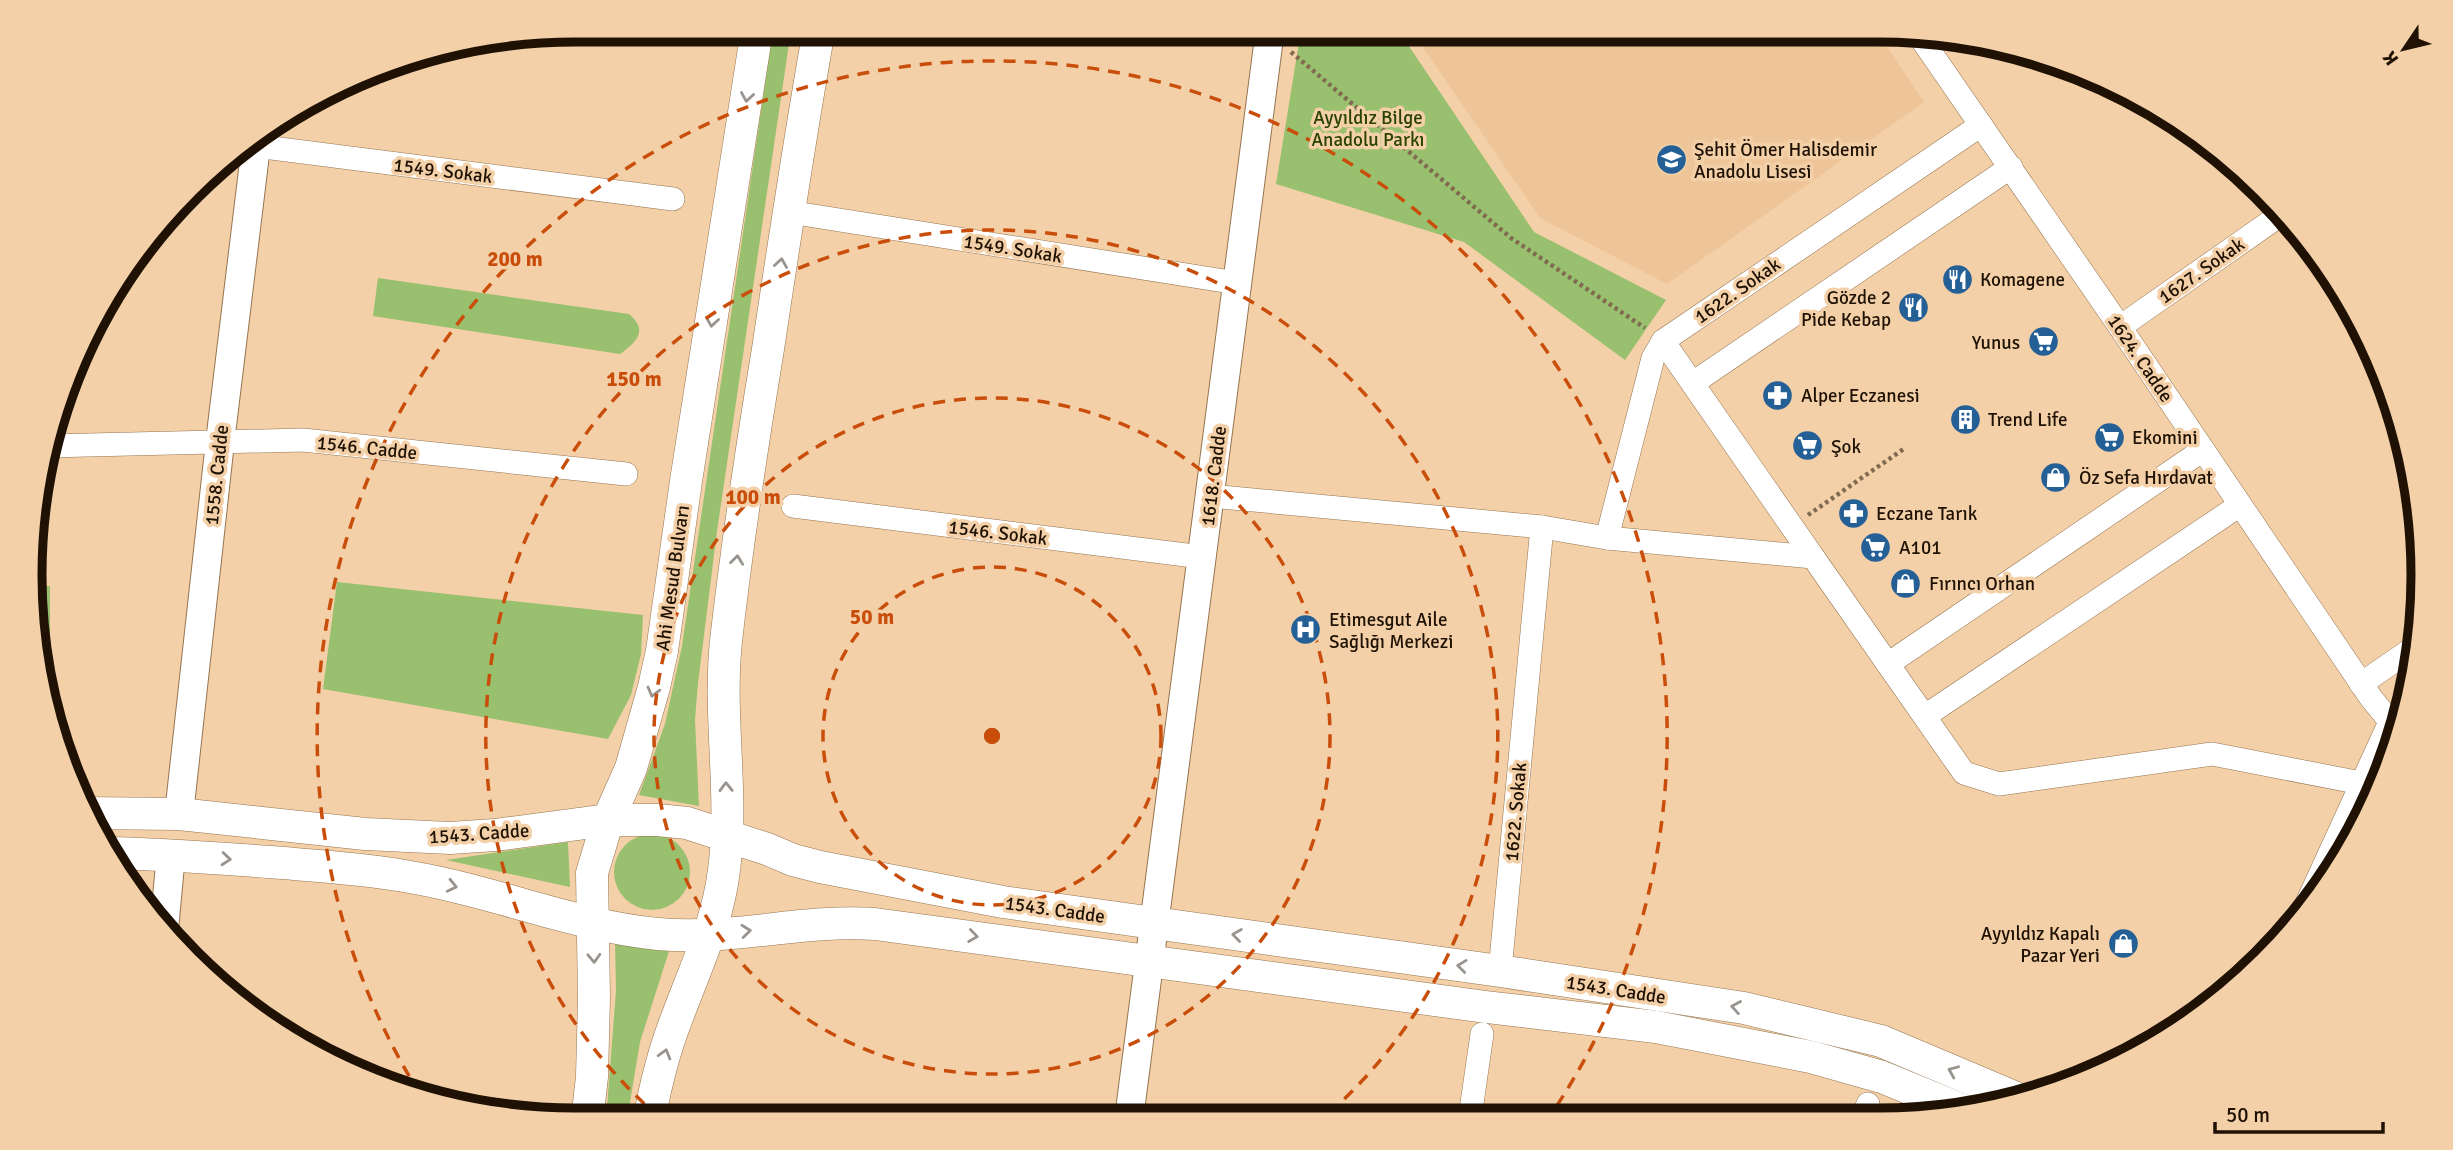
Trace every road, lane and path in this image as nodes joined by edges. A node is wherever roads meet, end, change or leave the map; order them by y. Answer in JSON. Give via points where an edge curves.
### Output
{"nodes":[{"id":1,"x":755,"y":42,"type":"edge"},
{"id":2,"x":817,"y":42,"type":"edge"},
{"id":3,"x":1269,"y":42,"type":"edge"},
{"id":4,"x":1282,"y":42,"type":"edge"},
{"id":5,"x":1925,"y":44,"type":"edge"},
{"id":6,"x":1981,"y":125,"type":"junction"},
{"id":7,"x":265,"y":142,"type":"edge"},
{"id":8,"x":254,"y":150,"type":"edge"},
{"id":9,"x":2011,"y":167,"type":"junction"},
{"id":10,"x":673,"y":199,"type":"dead end"},
{"id":11,"x":789,"y":212,"type":"junction"},
{"id":12,"x":2274,"y":219,"type":"edge"},
{"id":13,"x":1237,"y":283,"type":"junction"},
{"id":14,"x":2120,"y":327,"type":"junction"},
{"id":15,"x":1663,"y":341,"type":"junction"},
{"id":16,"x":1693,"y":383,"type":"junction"},
{"id":17,"x":220,"y":442,"type":"junction"},
{"id":18,"x":58,"y":446,"type":"edge"},
{"id":19,"x":1905,"y":448,"type":"dead end"},
{"id":20,"x":2203,"y":450,"type":"junction"},
{"id":21,"x":626,"y":474,"type":"dead end"},
{"id":22,"x":1210,"y":496,"type":"junction"},
{"id":23,"x":2240,"y":505,"type":"junction"},
{"id":24,"x":793,"y":506,"type":"dead end"},
{"id":25,"x":1792,"y":526,"type":"junction"},
{"id":26,"x":1542,"y":527,"type":"junction"},
{"id":27,"x":1607,"y":538,"type":"junction"},
{"id":28,"x":1202,"y":557,"type":"junction"},
{"id":29,"x":1813,"y":557,"type":"junction"},
{"id":30,"x":2405,"y":654,"type":"edge"},
{"id":31,"x":1888,"y":664,"type":"junction"},
{"id":32,"x":2361,"y":684,"type":"junction"},
{"id":33,"x":1925,"y":716,"type":"junction"},
{"id":34,"x":2390,"y":722,"type":"edge"},
{"id":35,"x":2383,"y":745,"type":"edge"},
{"id":36,"x":2361,"y":783,"type":"junction"},
{"id":37,"x":99,"y":814,"type":"edge"},
{"id":38,"x":179,"y":814,"type":"junction"},
{"id":39,"x":608,"y":820,"type":"junction"},
{"id":40,"x":725,"y":835,"type":"junction"},
{"id":41,"x":121,"y":853,"type":"edge"},
{"id":42,"x":171,"y":854,"type":"junction"},
{"id":43,"x":2322,"y":870,"type":"edge"},
{"id":44,"x":165,"y":915,"type":"edge"},
{"id":45,"x":1154,"y":922,"type":"junction"},
{"id":46,"x":593,"y":923,"type":"junction"},
{"id":47,"x":708,"y":936,"type":"junction"},
{"id":48,"x":1148,"y":961,"type":"junction"},
{"id":49,"x":1500,"y":971,"type":"junction"},
{"id":50,"x":1482,"y":1034,"type":"dead end"},
{"id":51,"x":2004,"y":1093,"type":"edge"},
{"id":52,"x":1946,"y":1103,"type":"edge"},
{"id":53,"x":588,"y":1108,"type":"edge"},
{"id":54,"x":652,"y":1108,"type":"edge"},
{"id":55,"x":1130,"y":1108,"type":"edge"},
{"id":56,"x":1471,"y":1108,"type":"edge"}],
"edges":[{"from":1,"to":39,"type":"main road","name":"Ahi Mesud Bulvarı","one_way":true,"via":[[662,651],[631,768]]},
{"from":2,"to":11,"type":"main road"},
{"from":3,"to":13,"type":"street","name":"1618. Cadde"},
{"from":4,"to":15,"type":"path","via":[[1511,238]]},
{"from":5,"to":6,"type":"street","name":"1624. Cadde"},
{"from":6,"to":9,"type":"street","name":"1624. Cadde"},
{"from":6,"to":15,"type":"street","name":"1622. Sokak"},
{"from":7,"to":10,"type":"street","name":"1549. Sokak"},
{"from":8,"to":17,"type":"street","name":"1558. Cadde"},
{"from":9,"to":14,"type":"street","name":"1624. Cadde"},
{"from":9,"to":16,"type":"street"},
{"from":11,"to":13,"type":"street","name":"1549. Sokak"},
{"from":40,"to":11,"type":"main road","one_way":true,"via":[[726,643]]},
{"from":12,"to":14,"type":"street","name":"1627. Sokak"},
{"from":13,"to":22,"type":"street","name":"1618. Cadde"},
{"from":14,"to":20,"type":"street","name":"1624. Cadde"},
{"from":15,"to":16,"type":"street"},
{"from":15,"to":27,"type":"street","via":[[1653,358]]},
{"from":16,"to":25,"type":"street"},
{"from":17,"to":18,"type":"street","name":"1546. Cadde"},
{"from":17,"to":21,"type":"street","name":"1546. Cadde","via":[[303,440]]},
{"from":17,"to":38,"type":"street","name":"1558. Cadde"},
{"from":19,"to":25,"type":"path"},
{"from":20,"to":23,"type":"street","name":"1624. Cadde"},
{"from":20,"to":31,"type":"street"},
{"from":22,"to":26,"type":"street"},
{"from":22,"to":28,"type":"street","name":"1618. Cadde"},
{"from":23,"to":32,"type":"street","name":"1624. Cadde"},
{"from":23,"to":33,"type":"street"},
{"from":24,"to":28,"type":"street","name":"1546. Sokak"},
{"from":25,"to":29,"type":"street"},
{"from":26,"to":27,"type":"street"},
{"from":26,"to":49,"type":"street","name":"1622. Sokak"},
{"from":27,"to":29,"type":"street"},
{"from":28,"to":45,"type":"street","name":"1618. Cadde"},
{"from":29,"to":31,"type":"street"},
{"from":30,"to":32,"type":"street"},
{"from":31,"to":33,"type":"street"},
{"from":32,"to":34,"type":"street","name":"1624. Cadde"},
{"from":33,"to":36,"type":"street","via":[[1964,773],[1998,784],[2212,754]]},
{"from":35,"to":36,"type":"street"},
{"from":36,"to":43,"type":"street"},
{"from":37,"to":38,"type":"main road","name":"1543. Cadde"},
{"from":38,"to":39,"type":"main road","name":"1543. Cadde","via":[[365,834],[450,838]]},
{"from":39,"to":40,"type":"main road","name":"1543. Cadde","via":[[687,823]]},
{"from":39,"to":46,"type":"main road","name":"Ahi Mesud Bulvarı","via":[[592,873]]},
{"from":40,"to":45,"type":"main road","name":"1543. Cadde","via":[[793,860],[858,876]]},
{"from":40,"to":47,"type":"main road","via":[[723,878]]},
{"from":41,"to":42,"type":"main road","name":"1543. Cadde"},
{"from":42,"to":44,"type":"street"},
{"from":42,"to":46,"type":"main road","name":"1543. Cadde","one_way":true,"via":[[412,877]]},
{"from":45,"to":48,"type":"street","name":"1618. Cadde"},
{"from":49,"to":45,"type":"main road","name":"1543. Cadde","one_way":true},
{"from":46,"to":47,"type":"main road","name":"1543. Cadde","via":[[658,934]]},
{"from":46,"to":53,"type":"main road","name":"Ahi Mesud Bulvarı","one_way":true},
{"from":47,"to":48,"type":"main road","name":"1543. Cadde","one_way":true,"via":[[842,922]]},
{"from":54,"to":47,"type":"main road","one_way":true,"via":[[673,1028]]},
{"from":48,"to":52,"type":"main road","name":"1543. Cadde","via":[[1656,1027],[1823,1060],[1882,1077]]},
{"from":48,"to":55,"type":"street","name":"1618. Cadde"},
{"from":51,"to":49,"type":"main road","name":"1543. Cadde","one_way":true,"via":[[1881,1041],[1744,1008]]},
{"from":50,"to":56,"type":"street"}]}
